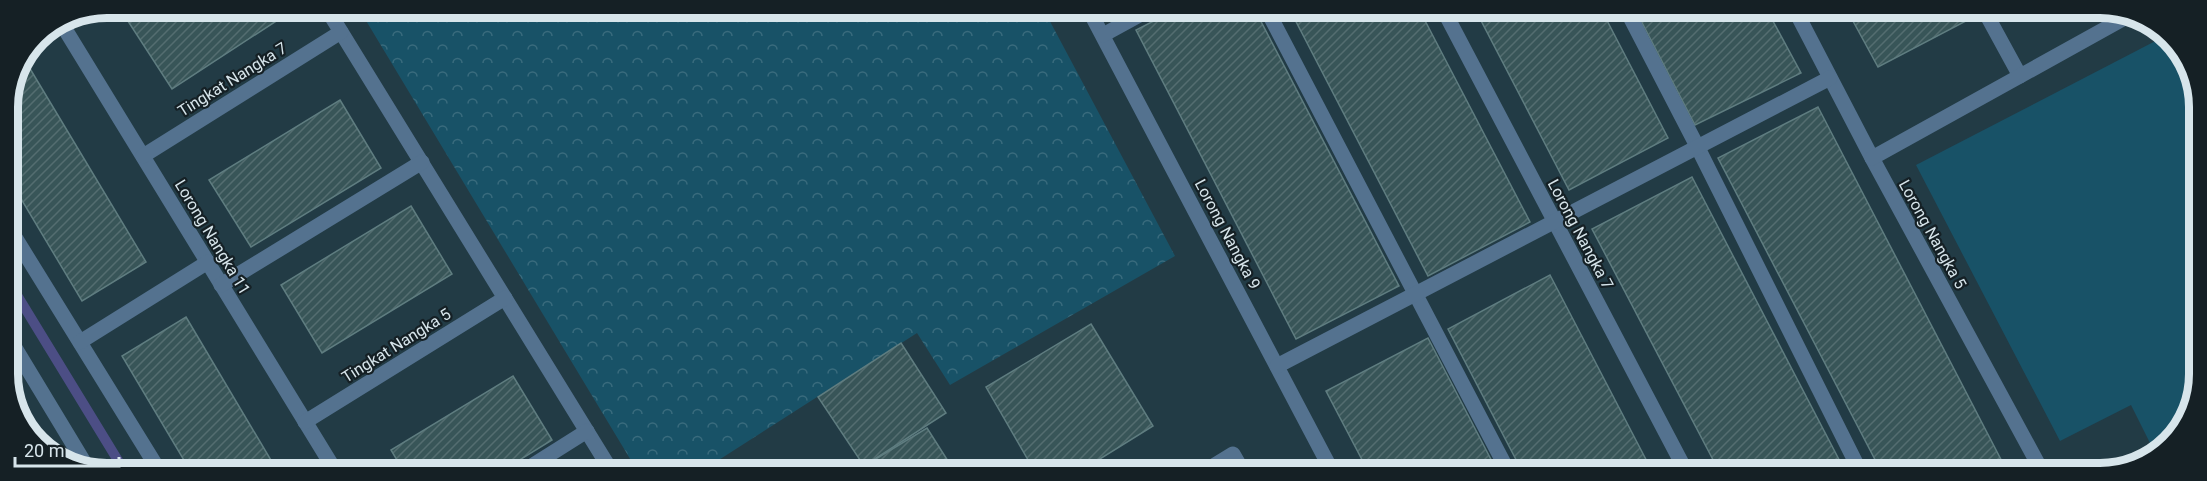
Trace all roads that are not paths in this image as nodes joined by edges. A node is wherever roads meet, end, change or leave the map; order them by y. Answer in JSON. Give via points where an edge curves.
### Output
{"nodes":[{"id":1,"x":332,"y":18,"type":"edge"},
{"id":2,"x":1093,"y":18,"type":"edge"},
{"id":3,"x":1134,"y":18,"type":"edge"},
{"id":4,"x":1271,"y":18,"type":"edge"},
{"id":5,"x":1448,"y":18,"type":"edge"},
{"id":6,"x":1631,"y":18,"type":"edge"},
{"id":7,"x":1799,"y":18,"type":"edge"},
{"id":8,"x":1988,"y":18,"type":"edge"},
{"id":9,"x":2120,"y":21,"type":"edge"},
{"id":10,"x":65,"y":29,"type":"edge"},
{"id":11,"x":341,"y":32,"type":"junction"},
{"id":12,"x":1103,"y":35,"type":"junction"},
{"id":13,"x":2019,"y":76,"type":"junction"},
{"id":14,"x":1830,"y":78,"type":"junction"},
{"id":15,"x":1698,"y":148,"type":"junction"},
{"id":16,"x":142,"y":156,"type":"junction"},
{"id":17,"x":1872,"y":158,"type":"junction"},
{"id":18,"x":422,"y":162,"type":"junction"},
{"id":19,"x":1555,"y":222,"type":"junction"},
{"id":20,"x":18,"y":242,"type":"edge"},
{"id":21,"x":208,"y":262,"type":"junction"},
{"id":22,"x":221,"y":285,"type":"junction"},
{"id":23,"x":1416,"y":294,"type":"junction"},
{"id":24,"x":506,"y":298,"type":"junction"},
{"id":25,"x":80,"y":342,"type":"junction"},
{"id":26,"x":18,"y":353,"type":"edge"},
{"id":27,"x":1277,"y":366,"type":"junction"},
{"id":28,"x":305,"y":422,"type":"junction"},
{"id":29,"x":587,"y":431,"type":"junction"},
{"id":30,"x":82,"y":459,"type":"edge"},
{"id":31,"x":154,"y":463,"type":"edge"},
{"id":32,"x":330,"y":463,"type":"edge"},
{"id":33,"x":536,"y":463,"type":"edge"},
{"id":34,"x":607,"y":463,"type":"edge"},
{"id":35,"x":1218,"y":463,"type":"edge"},
{"id":36,"x":1238,"y":463,"type":"edge"},
{"id":37,"x":1328,"y":463,"type":"edge"},
{"id":38,"x":1504,"y":463,"type":"edge"},
{"id":39,"x":1682,"y":463,"type":"edge"},
{"id":40,"x":1856,"y":463,"type":"edge"},
{"id":41,"x":2038,"y":463,"type":"edge"}],
"edges":[{"from":1,"to":11,"type":"street"},
{"from":2,"to":12,"type":"street","name":"Lorong Nangka 9"},
{"from":3,"to":12,"type":"street"},
{"from":4,"to":23,"type":"street"},
{"from":5,"to":19,"type":"street","name":"Lorong Nangka 7"},
{"from":6,"to":15,"type":"street"},
{"from":7,"to":14,"type":"street","name":"Lorong Nangka 5"},
{"from":8,"to":13,"type":"street"},
{"from":9,"to":13,"type":"street"},
{"from":10,"to":16,"type":"street","name":"Lorong Nangka 11"},
{"from":11,"to":16,"type":"street","name":"Tingkat Nangka 7"},
{"from":11,"to":18,"type":"street"},
{"from":12,"to":27,"type":"street","name":"Lorong Nangka 9"},
{"from":13,"to":17,"type":"street"},
{"from":14,"to":15,"type":"street"},
{"from":14,"to":17,"type":"street","name":"Lorong Nangka 5"},
{"from":15,"to":19,"type":"street"},
{"from":15,"to":40,"type":"street"},
{"from":16,"to":21,"type":"street","name":"Lorong Nangka 11"},
{"from":17,"to":41,"type":"street","name":"Lorong Nangka 5"},
{"from":18,"to":22,"type":"street"},
{"from":18,"to":24,"type":"street"},
{"from":19,"to":23,"type":"street"},
{"from":19,"to":39,"type":"street","name":"Lorong Nangka 7"},
{"from":20,"to":25,"type":"street"},
{"from":21,"to":22,"type":"street","name":"Lorong Nangka 11"},
{"from":21,"to":25,"type":"street"},
{"from":22,"to":28,"type":"street","name":"Lorong Nangka 11"},
{"from":23,"to":27,"type":"street"},
{"from":23,"to":38,"type":"street"},
{"from":24,"to":28,"type":"street","name":"Tingkat Nangka 5"},
{"from":24,"to":29,"type":"street"},
{"from":25,"to":31,"type":"street"},
{"from":26,"to":30,"type":"street"},
{"from":27,"to":37,"type":"street","name":"Lorong Nangka 9"},
{"from":28,"to":32,"type":"street","name":"Lorong Nangka 11"},
{"from":29,"to":33,"type":"street"},
{"from":29,"to":34,"type":"street"},
{"from":35,"to":36,"type":"street","via":[[1233,454]]}]}
